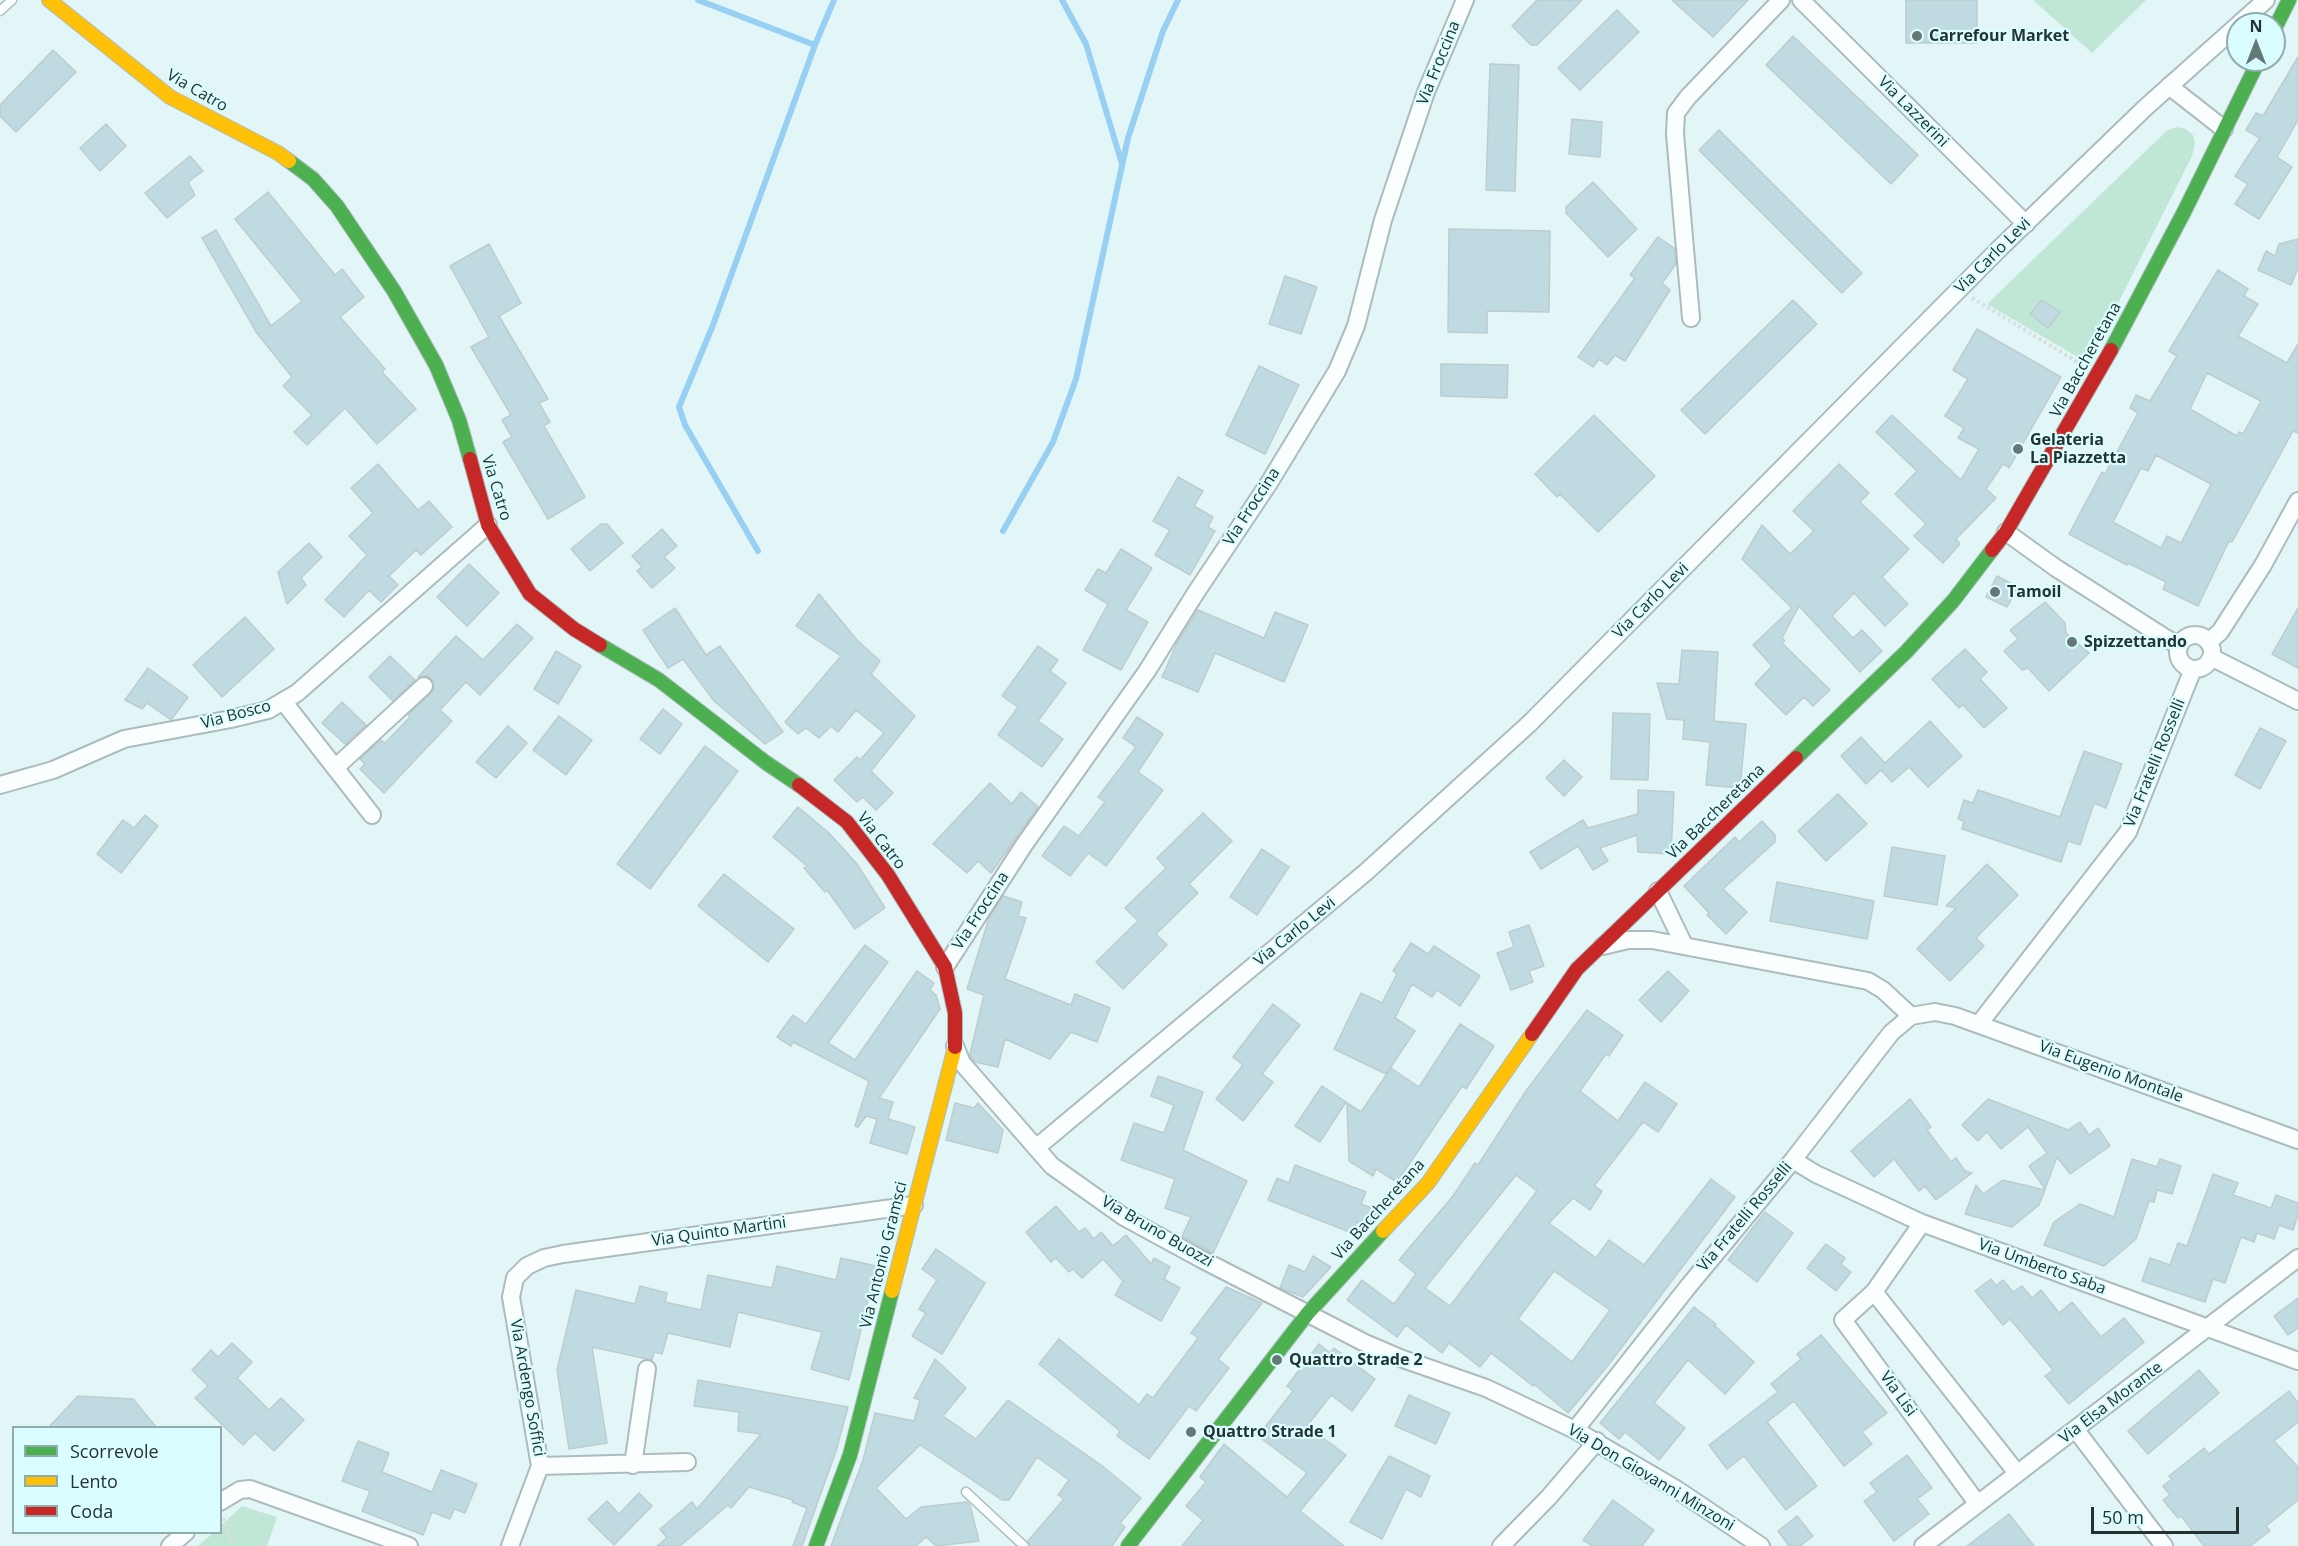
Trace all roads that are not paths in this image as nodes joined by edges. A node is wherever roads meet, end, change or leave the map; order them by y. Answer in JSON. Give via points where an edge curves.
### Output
{"nodes":[{"id":1,"x":12,"y":0,"type":"edge"},
{"id":2,"x":49,"y":0,"type":"edge"},
{"id":3,"x":1465,"y":0,"type":"edge"},
{"id":4,"x":1781,"y":0,"type":"edge"},
{"id":5,"x":1801,"y":0,"type":"edge"},
{"id":6,"x":2266,"y":0,"type":"edge"},
{"id":7,"x":0,"y":11,"type":"edge"},
{"id":8,"x":2253,"y":12,"type":"edge"},
{"id":9,"x":2226,"y":36,"type":"edge"},
{"id":10,"x":2253,"y":72,"type":"edge"},
{"id":11,"x":2169,"y":86,"type":"junction"},
{"id":12,"x":2224,"y":129,"type":"junction"},
{"id":13,"x":2026,"y":224,"type":"junction"},
{"id":14,"x":1691,"y":318,"type":"dead end"},
{"id":15,"x":2298,"y":501,"type":"edge"},
{"id":16,"x":488,"y":525,"type":"junction"},
{"id":17,"x":2006,"y":532,"type":"junction"},
{"id":18,"x":2180,"y":645,"type":"junction"},
{"id":19,"x":2209,"y":649,"type":"junction"},
{"id":20,"x":2193,"y":669,"type":"junction"},
{"id":21,"x":424,"y":686,"type":"dead end"},
{"id":22,"x":283,"y":701,"type":"junction"},
{"id":23,"x":2298,"y":701,"type":"edge"},
{"id":24,"x":335,"y":768,"type":"junction"},
{"id":25,"x":0,"y":785,"type":"edge"},
{"id":26,"x":372,"y":815,"type":"dead end"},
{"id":27,"x":1658,"y":891,"type":"junction"},
{"id":28,"x":1684,"y":945,"type":"junction"},
{"id":29,"x":1599,"y":947,"type":"junction"},
{"id":30,"x":945,"y":968,"type":"junction"},
{"id":31,"x":1916,"y":1014,"type":"junction"},
{"id":32,"x":1979,"y":1024,"type":"junction"},
{"id":33,"x":955,"y":1046,"type":"junction"},
{"id":34,"x":2298,"y":1140,"type":"edge"},
{"id":35,"x":1036,"y":1148,"type":"junction"},
{"id":36,"x":1793,"y":1160,"type":"junction"},
{"id":37,"x":914,"y":1205,"type":"junction"},
{"id":38,"x":1922,"y":1223,"type":"junction"},
{"id":39,"x":2298,"y":1258,"type":"edge"},
{"id":40,"x":527,"y":1266,"type":"joint"},
{"id":41,"x":1874,"y":1292,"type":"junction"},
{"id":42,"x":1308,"y":1313,"type":"junction"},
{"id":43,"x":2208,"y":1328,"type":"junction"},
{"id":44,"x":2298,"y":1360,"type":"edge"},
{"id":45,"x":647,"y":1369,"type":"dead end"},
{"id":46,"x":1575,"y":1430,"type":"junction"},
{"id":47,"x":2076,"y":1430,"type":"junction"},
{"id":48,"x":1597,"y":1441,"type":"junction"},
{"id":49,"x":687,"y":1462,"type":"dead end"},
{"id":50,"x":633,"y":1465,"type":"junction"},
{"id":51,"x":540,"y":1466,"type":"junction"},
{"id":52,"x":2017,"y":1473,"type":"junction"},
{"id":53,"x":966,"y":1492,"type":"dead end"},
{"id":54,"x":222,"y":1501,"type":"edge"},
{"id":55,"x":1977,"y":1503,"type":"junction"},
{"id":56,"x":185,"y":1534,"type":"edge"},
{"id":57,"x":170,"y":1546,"type":"edge"},
{"id":58,"x":410,"y":1546,"type":"edge"},
{"id":59,"x":510,"y":1546,"type":"edge"},
{"id":60,"x":816,"y":1546,"type":"edge"},
{"id":61,"x":1024,"y":1546,"type":"edge"},
{"id":62,"x":1128,"y":1546,"type":"edge"},
{"id":63,"x":1502,"y":1546,"type":"edge"},
{"id":64,"x":1761,"y":1546,"type":"edge"},
{"id":65,"x":1923,"y":1546,"type":"edge"},
{"id":66,"x":2164,"y":1546,"type":"edge"}],
"edges":[{"from":1,"to":7,"type":"lane"},
{"from":2,"to":16,"type":"street","name":"Via Catro","via":[[170,97],[278,153],[313,179],[337,206],[394,291],[436,365],[459,420]]},
{"from":3,"to":30,"type":"street","name":"Via Froccina","via":[[1415,124],[1383,220],[1356,326],[1326,391],[1147,671],[1024,845]]},
{"from":4,"to":14,"type":"street","via":[[1676,113]]},
{"from":5,"to":13,"type":"street","name":"Via Lazzerini"},
{"from":6,"to":8,"type":"street","name":"Via Carlo Levi"},
{"from":9,"to":11,"type":"street","name":"Via Carlo Levi"},
{"from":10,"to":12,"type":"street","name":"Via Baccheretana"},
{"from":11,"to":12,"type":"street"},
{"from":11,"to":13,"type":"street","name":"Via Carlo Levi"},
{"from":12,"to":17,"type":"street","name":"Via Baccheretana","via":[[2097,374]]},
{"from":13,"to":35,"type":"street","name":"Via Carlo Levi","via":[[1513,738],[1366,872]]},
{"from":15,"to":19,"type":"street"},
{"from":16,"to":22,"type":"street","name":"Via Bosco","via":[[297,693]]},
{"from":16,"to":30,"type":"street","name":"Via Catro","via":[[530,594],[574,628],[659,680],[847,822],[888,875]]},
{"from":17,"to":18,"type":"street"},
{"from":17,"to":27,"type":"street","name":"Via Baccheretana","via":[[1906,652]]},
{"from":18,"to":19,"type":"street","via":[[2193,636],[2204,638]]},
{"from":18,"to":20,"type":"street","via":[[2181,662]]},
{"from":19,"to":20,"type":"street","via":[[2205,666]]},
{"from":19,"to":23,"type":"street"},
{"from":20,"to":32,"type":"street","name":"Via Fratelli Rosselli","via":[[2128,832]]},
{"from":21,"to":24,"type":"street"},
{"from":22,"to":24,"type":"street"},
{"from":22,"to":25,"type":"street","name":"Via Bosco","via":[[268,710],[231,719],[124,739],[53,770]]},
{"from":24,"to":26,"type":"street"},
{"from":27,"to":28,"type":"street"},
{"from":27,"to":29,"type":"street","name":"Via Baccheretana"},
{"from":28,"to":29,"type":"street","via":[[1628,940]]},
{"from":28,"to":31,"type":"street","via":[[1868,981]]},
{"from":29,"to":42,"type":"street","name":"Via Baccheretana","via":[[1553,1002],[1428,1183]]},
{"from":30,"to":33,"type":"street","name":"Via Antonio Gramsci","via":[[955,1013]]},
{"from":31,"to":32,"type":"street","name":"Via Eugenio Montale","via":[[1945,1014]]},
{"from":31,"to":36,"type":"street","name":"Via Fratelli Rosselli","via":[[1891,1034]]},
{"from":32,"to":34,"type":"street","name":"Via Eugenio Montale"},
{"from":33,"to":35,"type":"street","name":"Via Bruno Buozzi","via":[[962,1064]]},
{"from":33,"to":37,"type":"street","name":"Via Antonio Gramsci"},
{"from":35,"to":42,"type":"street","name":"Via Bruno Buozzi","via":[[1052,1166],[1124,1217]]},
{"from":36,"to":38,"type":"street","name":"Via Umberto Saba"},
{"from":36,"to":46,"type":"street","name":"Via Fratelli Rosselli"},
{"from":37,"to":40,"type":"street","name":"Via Quinto Martini","via":[[563,1254]]},
{"from":37,"to":60,"type":"street","name":"Via Antonio Gramsci","via":[[850,1455]]},
{"from":38,"to":41,"type":"street","name":"Via Lisi"},
{"from":38,"to":43,"type":"street","name":"Via Umberto Saba"},
{"from":39,"to":43,"type":"street","name":"Via Elsa Morante"},
{"from":40,"to":51,"type":"street","name":"Via Ardengo Soffici","via":[[515,1278],[511,1297]]},
{"from":41,"to":52,"type":"street"},
{"from":41,"to":55,"type":"street","name":"Via Lisi","via":[[1843,1320]]},
{"from":42,"to":46,"type":"street","name":"Via Don Giovanni Minzoni","via":[[1400,1358],[1486,1388]]},
{"from":42,"to":62,"type":"street","name":"Via Baccheretana"},
{"from":43,"to":44,"type":"street","name":"Via Umberto Saba"},
{"from":43,"to":47,"type":"street","name":"Via Elsa Morante"},
{"from":45,"to":50,"type":"street"},
{"from":46,"to":48,"type":"street","name":"Via Don Giovanni Minzoni"},
{"from":47,"to":52,"type":"street","name":"Via Elsa Morante"},
{"from":47,"to":66,"type":"street"},
{"from":48,"to":63,"type":"street"},
{"from":48,"to":64,"type":"street","name":"Via Don Giovanni Minzoni"},
{"from":49,"to":50,"type":"street"},
{"from":50,"to":51,"type":"street"},
{"from":51,"to":59,"type":"street","name":"Via Ardengo Soffici"},
{"from":52,"to":55,"type":"street","name":"Via Elsa Morante"},
{"from":53,"to":61,"type":"lane"},
{"from":54,"to":58,"type":"street","via":[[250,1489]]},
{"from":55,"to":65,"type":"street","name":"Via Elsa Morante"},
{"from":56,"to":57,"type":"street"}]}
